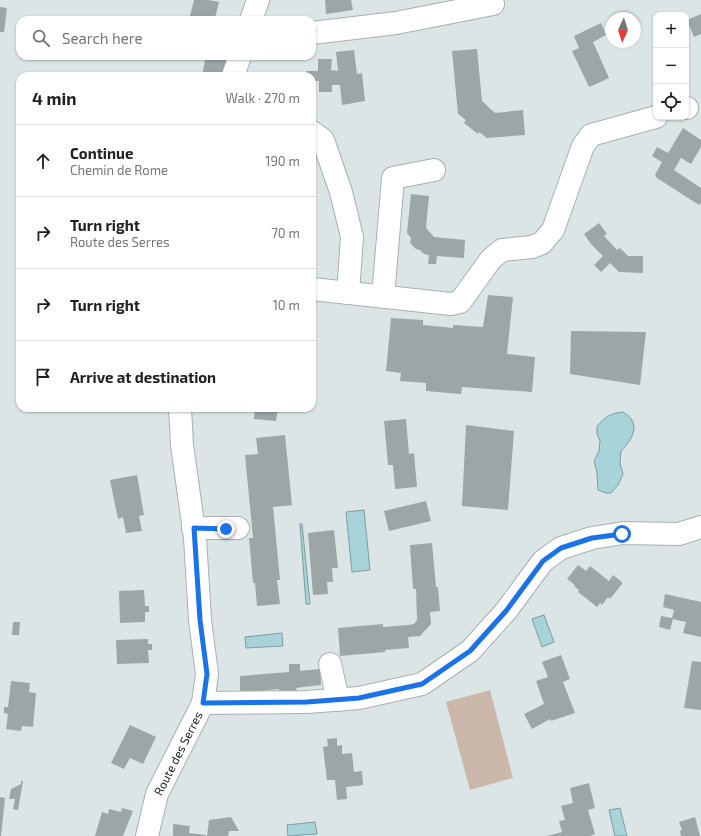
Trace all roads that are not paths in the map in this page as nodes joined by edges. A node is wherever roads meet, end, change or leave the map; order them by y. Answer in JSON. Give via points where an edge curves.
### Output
{"nodes":[{"id":1,"x":258,"y":0,"type":"edge"},
{"id":2,"x":493,"y":4,"type":"dead end"},
{"id":3,"x":252,"y":16,"type":"edge"},
{"id":4,"x":316,"y":33,"type":"edge"},
{"id":5,"x":239,"y":60,"type":"edge"},
{"id":6,"x":234,"y":72,"type":"edge"},
{"id":7,"x":653,"y":118,"type":"edge"},
{"id":8,"x":316,"y":135,"type":"edge"},
{"id":9,"x":434,"y":170,"type":"dead end"},
{"id":10,"x":331,"y":294,"type":"edge"},
{"id":11,"x":383,"y":297,"type":"junction"},
{"id":12,"x":180,"y":412,"type":"edge"},
{"id":13,"x":701,"y":526,"type":"edge"},
{"id":14,"x":194,"y":528,"type":"junction"},
{"id":15,"x":238,"y":528,"type":"dead end"},
{"id":16,"x":330,"y":664,"type":"dead end"},
{"id":17,"x":338,"y":700,"type":"junction"},
{"id":18,"x":203,"y":703,"type":"junction"},
{"id":19,"x":147,"y":836,"type":"edge"}],
"edges":[{"from":1,"to":3,"type":"street"},
{"from":2,"to":4,"type":"street","via":[[396,23]]},
{"from":5,"to":6,"type":"street"},
{"from":7,"to":11,"type":"street","via":[[591,135],[583,146],[553,230],[542,243],[532,247],[502,250],[491,258],[460,302],[451,304]]},
{"from":8,"to":10,"type":"street","via":[[323,140],[341,192],[352,237]]},
{"from":9,"to":11,"type":"street","via":[[393,178]]},
{"from":10,"to":11,"type":"street"},
{"from":12,"to":14,"type":"street","name":"Route des Serres","via":[[182,446]]},
{"from":13,"to":17,"type":"street","via":[[679,534],[622,534],[592,538],[561,548],[543,561],[506,611],[470,651],[428,680],[422,684]]},
{"from":14,"to":15,"type":"street"},
{"from":14,"to":18,"type":"street","name":"Route des Serres","via":[[200,620],[207,674]]},
{"from":16,"to":17,"type":"street"},
{"from":17,"to":18,"type":"street"},
{"from":18,"to":19,"type":"street","name":"Route des Serres","via":[[157,794]]}]}
